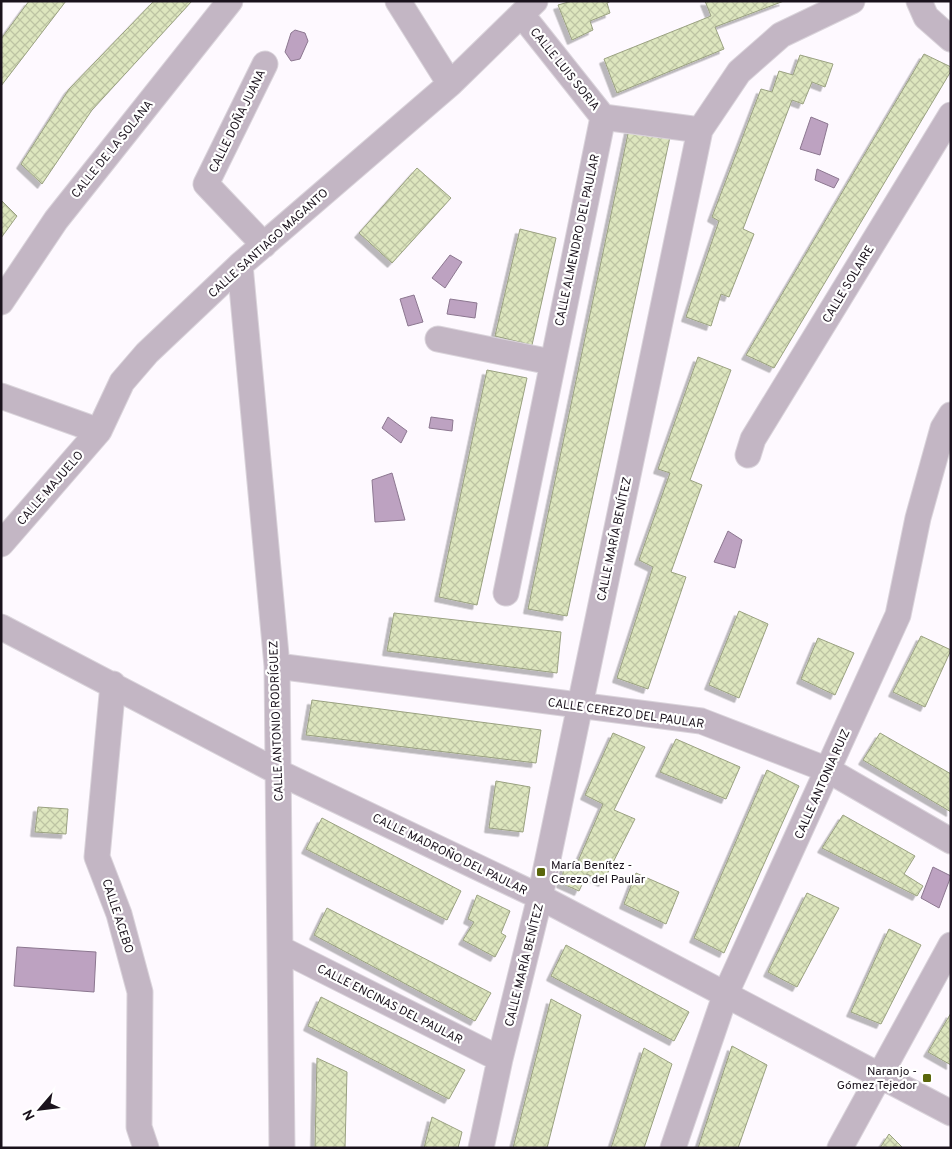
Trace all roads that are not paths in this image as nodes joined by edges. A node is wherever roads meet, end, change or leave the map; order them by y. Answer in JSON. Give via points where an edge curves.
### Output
{"nodes":[{"id":1,"x":230,"y":1,"type":"edge"},
{"id":2,"x":398,"y":1,"type":"edge"},
{"id":3,"x":852,"y":1,"type":"edge"},
{"id":4,"x":919,"y":1,"type":"edge"},
{"id":5,"x":528,"y":8,"type":"edge"},
{"id":6,"x":951,"y":39,"type":"edge"},
{"id":7,"x":265,"y":64,"type":"dead end"},
{"id":8,"x":450,"y":84,"type":"junction"},
{"id":9,"x":951,"y":115,"type":"edge"},
{"id":10,"x":603,"y":117,"type":"junction"},
{"id":11,"x":700,"y":130,"type":"junction"},
{"id":12,"x":264,"y":245,"type":"junction"},
{"id":13,"x":240,"y":265,"type":"junction"},
{"id":14,"x":4,"y":291,"type":"edge"},
{"id":15,"x":438,"y":339,"type":"dead end"},
{"id":16,"x":551,"y":362,"type":"junction"},
{"id":17,"x":1,"y":396,"type":"edge"},
{"id":18,"x":951,"y":415,"type":"edge"},
{"id":19,"x":99,"y":432,"type":"junction"},
{"id":20,"x":748,"y":455,"type":"dead end"},
{"id":21,"x":1,"y":544,"type":"edge"},
{"id":22,"x":506,"y":593,"type":"dead end"},
{"id":23,"x":1,"y":627,"type":"edge"},
{"id":24,"x":277,"y":666,"type":"junction"},
{"id":25,"x":113,"y":684,"type":"junction"},
{"id":26,"x":580,"y":706,"type":"junction"},
{"id":27,"x":828,"y":770,"type":"junction"},
{"id":28,"x":278,"y":772,"type":"junction"},
{"id":29,"x":951,"y":841,"type":"edge"},
{"id":30,"x":540,"y":898,"type":"junction"},
{"id":31,"x":951,"y":945,"type":"edge"},
{"id":32,"x":281,"y":949,"type":"junction"},
{"id":33,"x":726,"y":993,"type":"junction"},
{"id":34,"x":500,"y":1059,"type":"junction"},
{"id":35,"x":879,"y":1074,"type":"junction"},
{"id":36,"x":951,"y":1113,"type":"edge"},
{"id":37,"x":146,"y":1148,"type":"edge"},
{"id":38,"x":282,"y":1148,"type":"edge"},
{"id":39,"x":481,"y":1148,"type":"edge"},
{"id":40,"x":673,"y":1148,"type":"edge"},
{"id":41,"x":840,"y":1148,"type":"edge"}],
"edges":[{"from":1,"to":14,"type":"street","name":"CALLE DE LA SOLANA","via":[[56,220]]},
{"from":2,"to":8,"type":"street"},
{"from":3,"to":11,"type":"street","name":"CALLE MARÍA BENÍTEZ","via":[[781,35],[739,72]]},
{"from":4,"to":6,"type":"street","via":[[926,17]]},
{"from":5,"to":8,"type":"street","name":"CALLE SANTIAGO MAGANTO"},
{"from":5,"to":10,"type":"street","name":"CALLE LUIS SORIA"},
{"from":7,"to":12,"type":"street","name":"CALLE DOÑA JUANA","via":[[206,184]]},
{"from":8,"to":12,"type":"street","name":"CALLE SANTIAGO MAGANTO"},
{"from":9,"to":20,"type":"street","name":"CALLE SOLAIRE","via":[[754,439]]},
{"from":10,"to":11,"type":"street","name":"CALLE LUIS SORIA"},
{"from":10,"to":16,"type":"street","name":"CALLE ALMENDRO DEL PAULAR"},
{"from":11,"to":26,"type":"street","name":"CALLE MARÍA BENÍTEZ"},
{"from":12,"to":13,"type":"street","name":"CALLE SANTIAGO MAGANTO"},
{"from":13,"to":19,"type":"street","name":"CALLE SANTIAGO MAGANTO","via":[[147,353],[122,382]]},
{"from":13,"to":24,"type":"street","name":"CALLE ANTONIO RODRÍGUEZ"},
{"from":15,"to":16,"type":"street"},
{"from":16,"to":22,"type":"street","name":"CALLE ALMENDRO DEL PAULAR"},
{"from":17,"to":19,"type":"street"},
{"from":18,"to":27,"type":"street","name":"CALLE ANTONIA RUIZ","via":[[943,428],[918,518],[898,615]]},
{"from":19,"to":21,"type":"street","name":"CALLE MAJUELO"},
{"from":23,"to":25,"type":"street","name":"CALLE MADROÑO DEL PAULAR"},
{"from":24,"to":26,"type":"street","name":"CALLE CEREZO DEL PAULAR"},
{"from":24,"to":28,"type":"street","name":"CALLE ANTONIO RODRÍGUEZ"},
{"from":25,"to":28,"type":"street","name":"CALLE MADROÑO DEL PAULAR"},
{"from":25,"to":37,"type":"street","name":"CALLE ACEBO","via":[[97,857],[120,914],[140,992],[139,1127]]},
{"from":26,"to":27,"type":"street","name":"CALLE CEREZO DEL PAULAR","via":[[701,721]]},
{"from":26,"to":30,"type":"street","name":"CALLE MARÍA BENÍTEZ"},
{"from":27,"to":29,"type":"street","name":"CALLE CEREZO DEL PAULAR"},
{"from":27,"to":33,"type":"street","name":"CALLE ANTONIA RUIZ"},
{"from":28,"to":30,"type":"street","name":"CALLE MADROÑO DEL PAULAR"},
{"from":28,"to":32,"type":"street","name":"CALLE ANTONIO RODRÍGUEZ"},
{"from":30,"to":33,"type":"street","name":"CALLE MADROÑO DEL PAULAR"},
{"from":30,"to":34,"type":"street","name":"CALLE MARÍA BENÍTEZ"},
{"from":31,"to":35,"type":"street"},
{"from":32,"to":34,"type":"street","name":"CALLE ENCINAS DEL PAULAR"},
{"from":32,"to":38,"type":"street","name":"CALLE ANTONIO RODRÍGUEZ"},
{"from":33,"to":35,"type":"street","name":"CALLE MADROÑO DEL PAULAR"},
{"from":33,"to":40,"type":"street","name":"CALLE ANTONIA RUIZ"},
{"from":34,"to":39,"type":"street","name":"CALLE MARÍA BENÍTEZ"},
{"from":35,"to":36,"type":"street","name":"CALLE MADROÑO DEL PAULAR"},
{"from":35,"to":41,"type":"street"}]}
